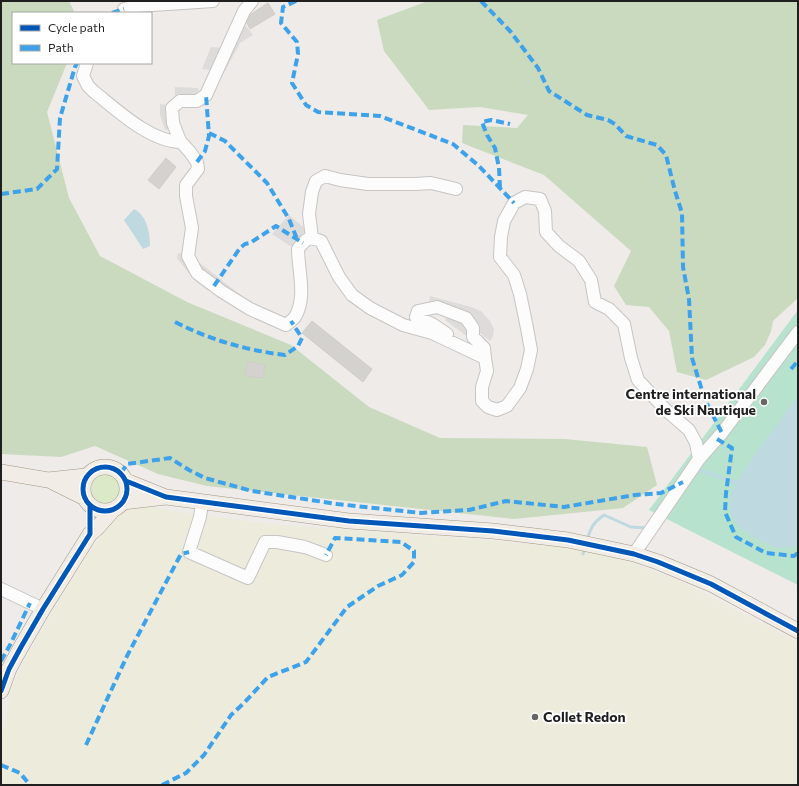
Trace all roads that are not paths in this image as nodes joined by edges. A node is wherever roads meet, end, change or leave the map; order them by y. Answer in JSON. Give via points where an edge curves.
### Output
{"nodes":[{"id":1,"x":213,"y":1,"type":"edge"},
{"id":2,"x":252,"y":1,"type":"edge"},
{"id":3,"x":124,"y":8,"type":"edge"},
{"id":4,"x":87,"y":64,"type":"edge"},
{"id":5,"x":181,"y":142,"type":"junction"},
{"id":6,"x":456,"y":189,"type":"dead end"},
{"id":7,"x":312,"y":238,"type":"junction"},
{"id":8,"x":798,"y":332,"type":"edge"},
{"id":9,"x":452,"y":342,"type":"junction"},
{"id":10,"x":485,"y":358,"type":"junction"},
{"id":11,"x":699,"y":459,"type":"junction"},
{"id":12,"x":1,"y":472,"type":"edge"},
{"id":13,"x":86,"y":476,"type":"junction"},
{"id":14,"x":48,"y":480,"type":"junction"},
{"id":15,"x":126,"y":481,"type":"junction"},
{"id":16,"x":166,"y":498,"type":"junction"},
{"id":17,"x":87,"y":502,"type":"junction"},
{"id":18,"x":202,"y":503,"type":"junction"},
{"id":19,"x":118,"y":506,"type":"junction"},
{"id":20,"x":90,"y":534,"type":"junction"},
{"id":21,"x":634,"y":554,"type":"junction"},
{"id":22,"x":326,"y":555,"type":"dead end"},
{"id":23,"x":1,"y":589,"type":"edge"},
{"id":24,"x":43,"y":609,"type":"junction"},
{"id":25,"x":798,"y":631,"type":"edge"},
{"id":26,"x":1,"y":691,"type":"edge"}],
"edges":[{"from":1,"to":3,"type":"lane"},
{"from":2,"to":5,"type":"lane","via":[[244,11],[206,96],[197,101],[180,101],[172,108],[173,123]]},
{"from":4,"to":5,"type":"lane","via":[[83,76],[93,91],[138,127],[173,142]]},
{"from":5,"to":7,"type":"lane","via":[[197,162],[198,169],[186,185],[192,228],[188,256],[197,273],[221,292],[250,309],[286,325],[295,318],[301,304],[298,249],[305,240]]},
{"from":6,"to":7,"type":"lane","via":[[431,183],[368,184],[325,176],[316,181],[312,192],[309,214]]},
{"from":7,"to":9,"type":"lane","via":[[321,241],[339,277],[352,295],[370,308],[403,324]]},
{"from":8,"to":11,"type":"lane","via":[[722,433]]},
{"from":9,"to":10,"type":"lane"},
{"from":9,"to":10,"type":"lane","via":[[446,332],[416,317],[418,311],[437,307],[466,318],[473,328],[473,337],[484,348]]},
{"from":10,"to":11,"type":"lane","via":[[487,371],[482,387],[482,401],[488,407],[497,410],[507,406],[520,388],[528,369],[531,350],[514,275],[500,257],[504,220],[514,203],[525,198],[540,200],[545,211],[546,232],[579,261],[590,280],[595,302],[609,310],[624,324],[638,380],[689,430],[696,443]]},
{"from":11,"to":21,"type":"lane"},
{"from":12,"to":14,"type":"main road"},
{"from":13,"to":14,"type":"main road"},
{"from":13,"to":15,"type":"main road","via":[[102,466],[111,467],[121,473]]},
{"from":13,"to":17,"type":"main road","via":[[83,494]]},
{"from":14,"to":17,"type":"main road"},
{"from":15,"to":16,"type":"main road"},
{"from":15,"to":19,"type":"main road","via":[[127,493]]},
{"from":16,"to":18,"type":"main road"},
{"from":16,"to":19,"type":"main road"},
{"from":17,"to":19,"type":"main road","via":[[98,510],[105,511]]},
{"from":17,"to":20,"type":"main road"},
{"from":18,"to":21,"type":"main road","via":[[349,521],[493,531],[568,540]]},
{"from":18,"to":22,"type":"lane","via":[[188,552],[248,578],[265,542],[305,546]]},
{"from":19,"to":20,"type":"main road"},
{"from":20,"to":24,"type":"main road"},
{"from":21,"to":25,"type":"main road","via":[[711,584]]},
{"from":23,"to":24,"type":"lane"},
{"from":24,"to":26,"type":"main road","via":[[9,669]]}]}
